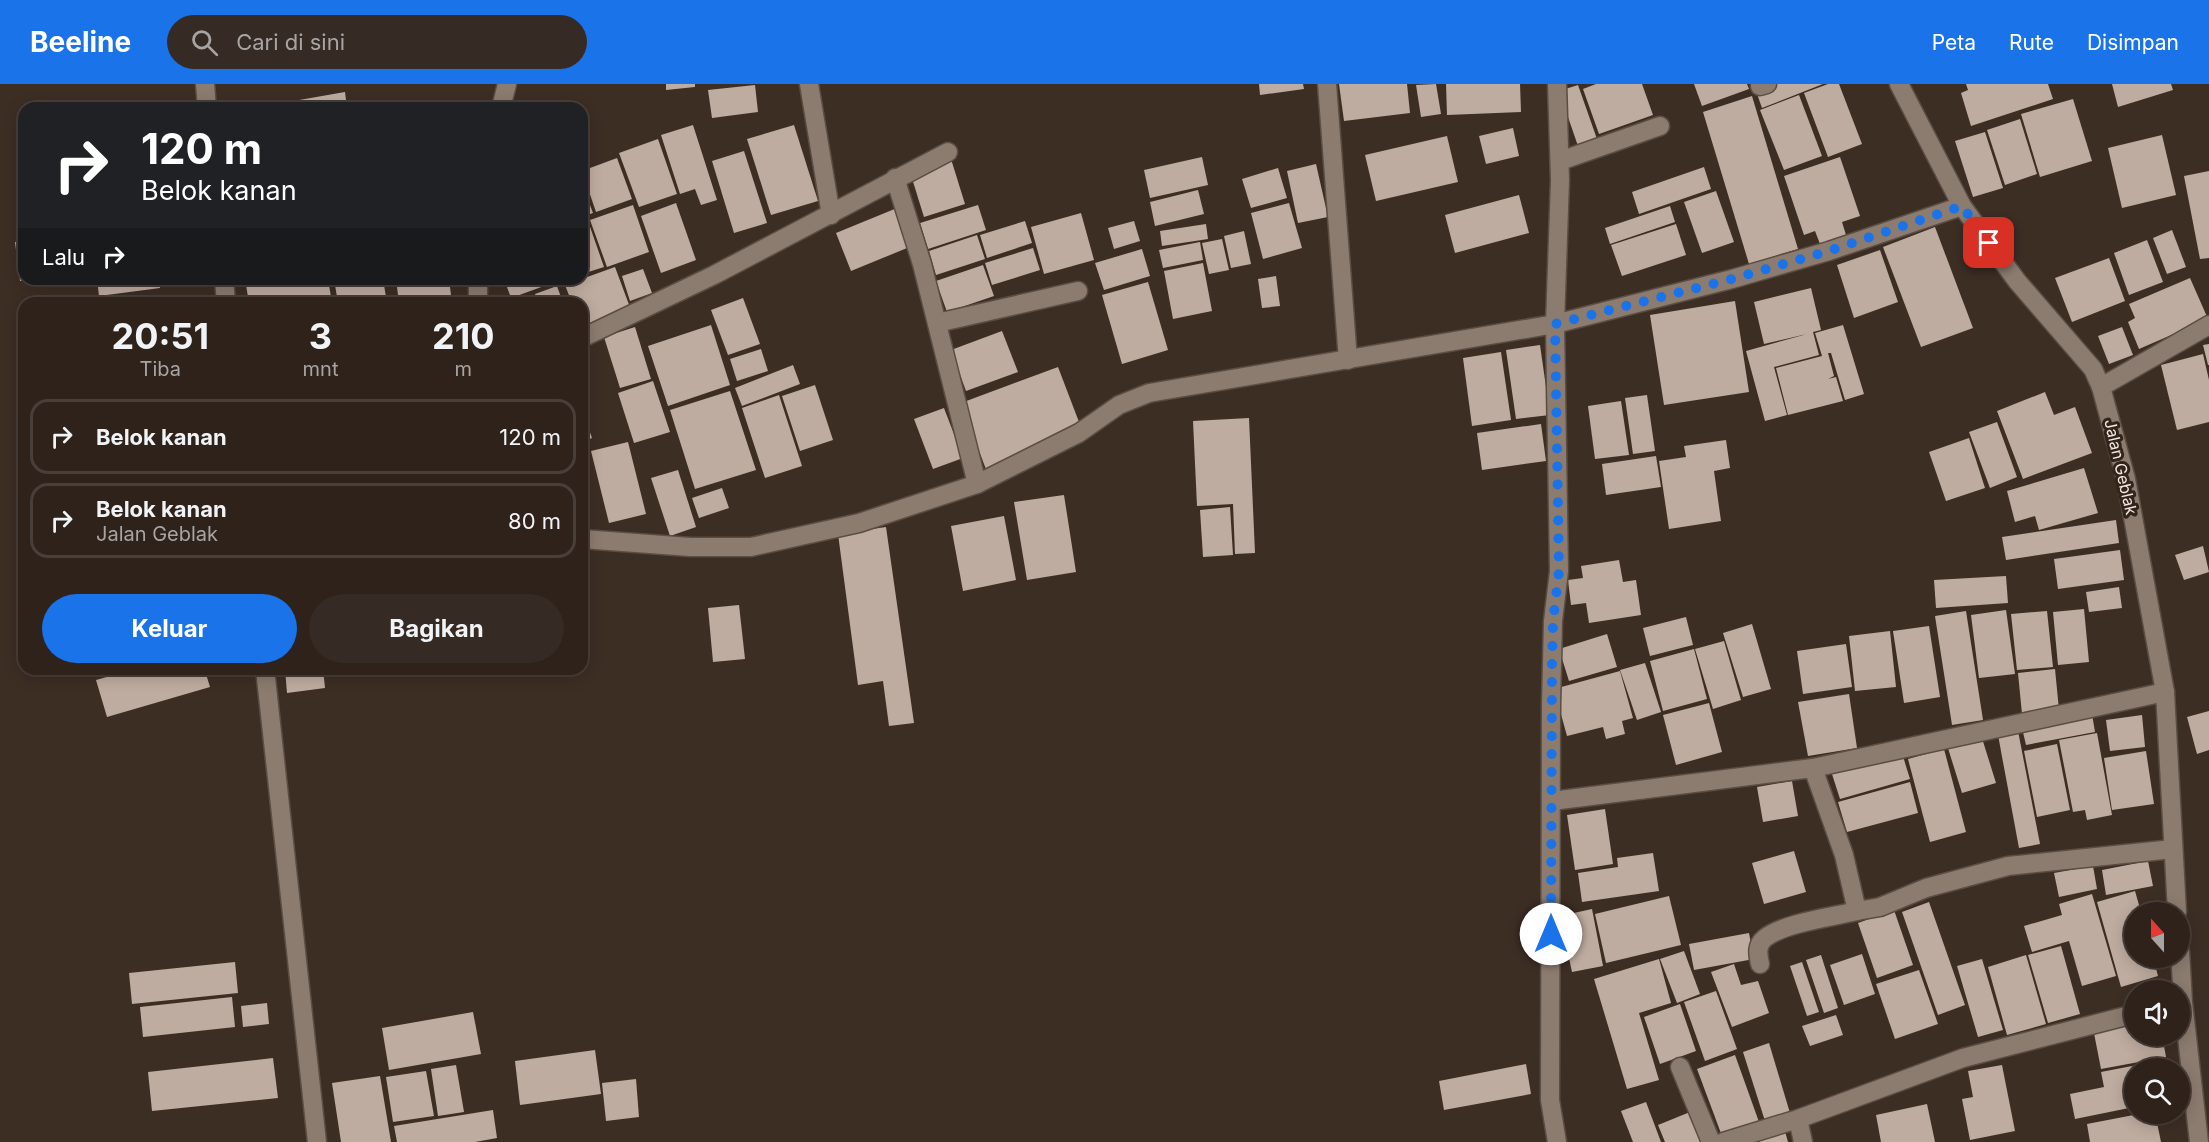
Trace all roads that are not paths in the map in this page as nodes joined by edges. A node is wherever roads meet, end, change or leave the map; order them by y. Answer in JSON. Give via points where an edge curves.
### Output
{"nodes":[{"id":1,"x":205,"y":84,"type":"edge"},
{"id":2,"x":507,"y":84,"type":"edge"},
{"id":3,"x":809,"y":84,"type":"edge"},
{"id":4,"x":1327,"y":84,"type":"edge"},
{"id":5,"x":1557,"y":84,"type":"edge"},
{"id":6,"x":1899,"y":84,"type":"edge"},
{"id":7,"x":206,"y":102,"type":"edge"},
{"id":8,"x":502,"y":102,"type":"edge"},
{"id":9,"x":1660,"y":126,"type":"dead end"},
{"id":10,"x":948,"y":152,"type":"dead end"},
{"id":11,"x":1560,"y":161,"type":"junction"},
{"id":12,"x":895,"y":178,"type":"junction"},
{"id":13,"x":1962,"y":206,"type":"junction"},
{"id":14,"x":831,"y":215,"type":"junction"},
{"id":15,"x":1078,"y":291,"type":"dead end"},
{"id":16,"x":936,"y":323,"type":"junction"},
{"id":17,"x":1555,"y":324,"type":"junction"},
{"id":18,"x":2209,"y":325,"type":"edge"},
{"id":19,"x":588,"y":335,"type":"edge"},
{"id":20,"x":1348,"y":360,"type":"junction"},
{"id":21,"x":2101,"y":387,"type":"junction"},
{"id":22,"x":977,"y":484,"type":"junction"},
{"id":23,"x":588,"y":539,"type":"edge"},
{"id":24,"x":266,"y":675,"type":"edge"},
{"id":25,"x":2165,"y":692,"type":"junction"},
{"id":26,"x":1813,"y":768,"type":"junction"},
{"id":27,"x":1552,"y":801,"type":"junction"},
{"id":28,"x":2174,"y":849,"type":"junction"},
{"id":29,"x":2177,"y":902,"type":"edge"},
{"id":30,"x":1857,"y":911,"type":"junction"},
{"id":31,"x":1760,"y":964,"type":"dead end"},
{"id":32,"x":2124,"y":1017,"type":"edge"},
{"id":33,"x":2187,"y":1046,"type":"edge"},
{"id":34,"x":1680,"y":1067,"type":"dead end"},
{"id":35,"x":1798,"y":1119,"type":"junction"},
{"id":36,"x":317,"y":1142,"type":"edge"},
{"id":37,"x":1557,"y":1142,"type":"edge"},
{"id":38,"x":1711,"y":1142,"type":"edge"},
{"id":39,"x":1723,"y":1142,"type":"edge"},
{"id":40,"x":1803,"y":1142,"type":"edge"},
{"id":41,"x":2199,"y":1142,"type":"edge"}],
"edges":[{"from":1,"to":7,"type":"street"},
{"from":2,"to":8,"type":"street"},
{"from":3,"to":14,"type":"street"},
{"from":4,"to":20,"type":"street"},
{"from":5,"to":11,"type":"street"},
{"from":6,"to":13,"type":"street","name":"Jalan Geblak"},
{"from":9,"to":11,"type":"street"},
{"from":10,"to":12,"type":"street"},
{"from":11,"to":17,"type":"street"},
{"from":12,"to":14,"type":"street"},
{"from":12,"to":16,"type":"street"},
{"from":13,"to":17,"type":"street","via":[[1818,255]]},
{"from":13,"to":21,"type":"street","name":"Jalan Geblak","via":[[2017,281],[2093,369]]},
{"from":14,"to":19,"type":"street"},
{"from":15,"to":16,"type":"street"},
{"from":16,"to":22,"type":"street"},
{"from":17,"to":20,"type":"street"},
{"from":17,"to":27,"type":"street","via":[[1559,571],[1553,621]]},
{"from":18,"to":21,"type":"street"},
{"from":20,"to":22,"type":"street","via":[[1149,393],[1119,405],[1079,433]]},
{"from":21,"to":25,"type":"street","name":"Jalan Geblak","via":[[2126,479]]},
{"from":22,"to":23,"type":"street","via":[[859,523],[751,547]]},
{"from":24,"to":36,"type":"street"},
{"from":25,"to":26,"type":"street"},
{"from":25,"to":28,"type":"street","name":"Jalan Geblak"},
{"from":26,"to":27,"type":"street"},
{"from":26,"to":30,"type":"street","via":[[1844,855]]},
{"from":27,"to":37,"type":"street","via":[[1550,1100]]},
{"from":28,"to":29,"type":"street","name":"Jalan Geblak"},
{"from":28,"to":30,"type":"street","via":[[2008,866]]},
{"from":30,"to":31,"type":"street","via":[[1763,938],[1757,950]]},
{"from":32,"to":35,"type":"street","via":[[1964,1058]]},
{"from":33,"to":41,"type":"street"},
{"from":34,"to":38,"type":"street"},
{"from":35,"to":39,"type":"street"},
{"from":35,"to":40,"type":"street"}]}
